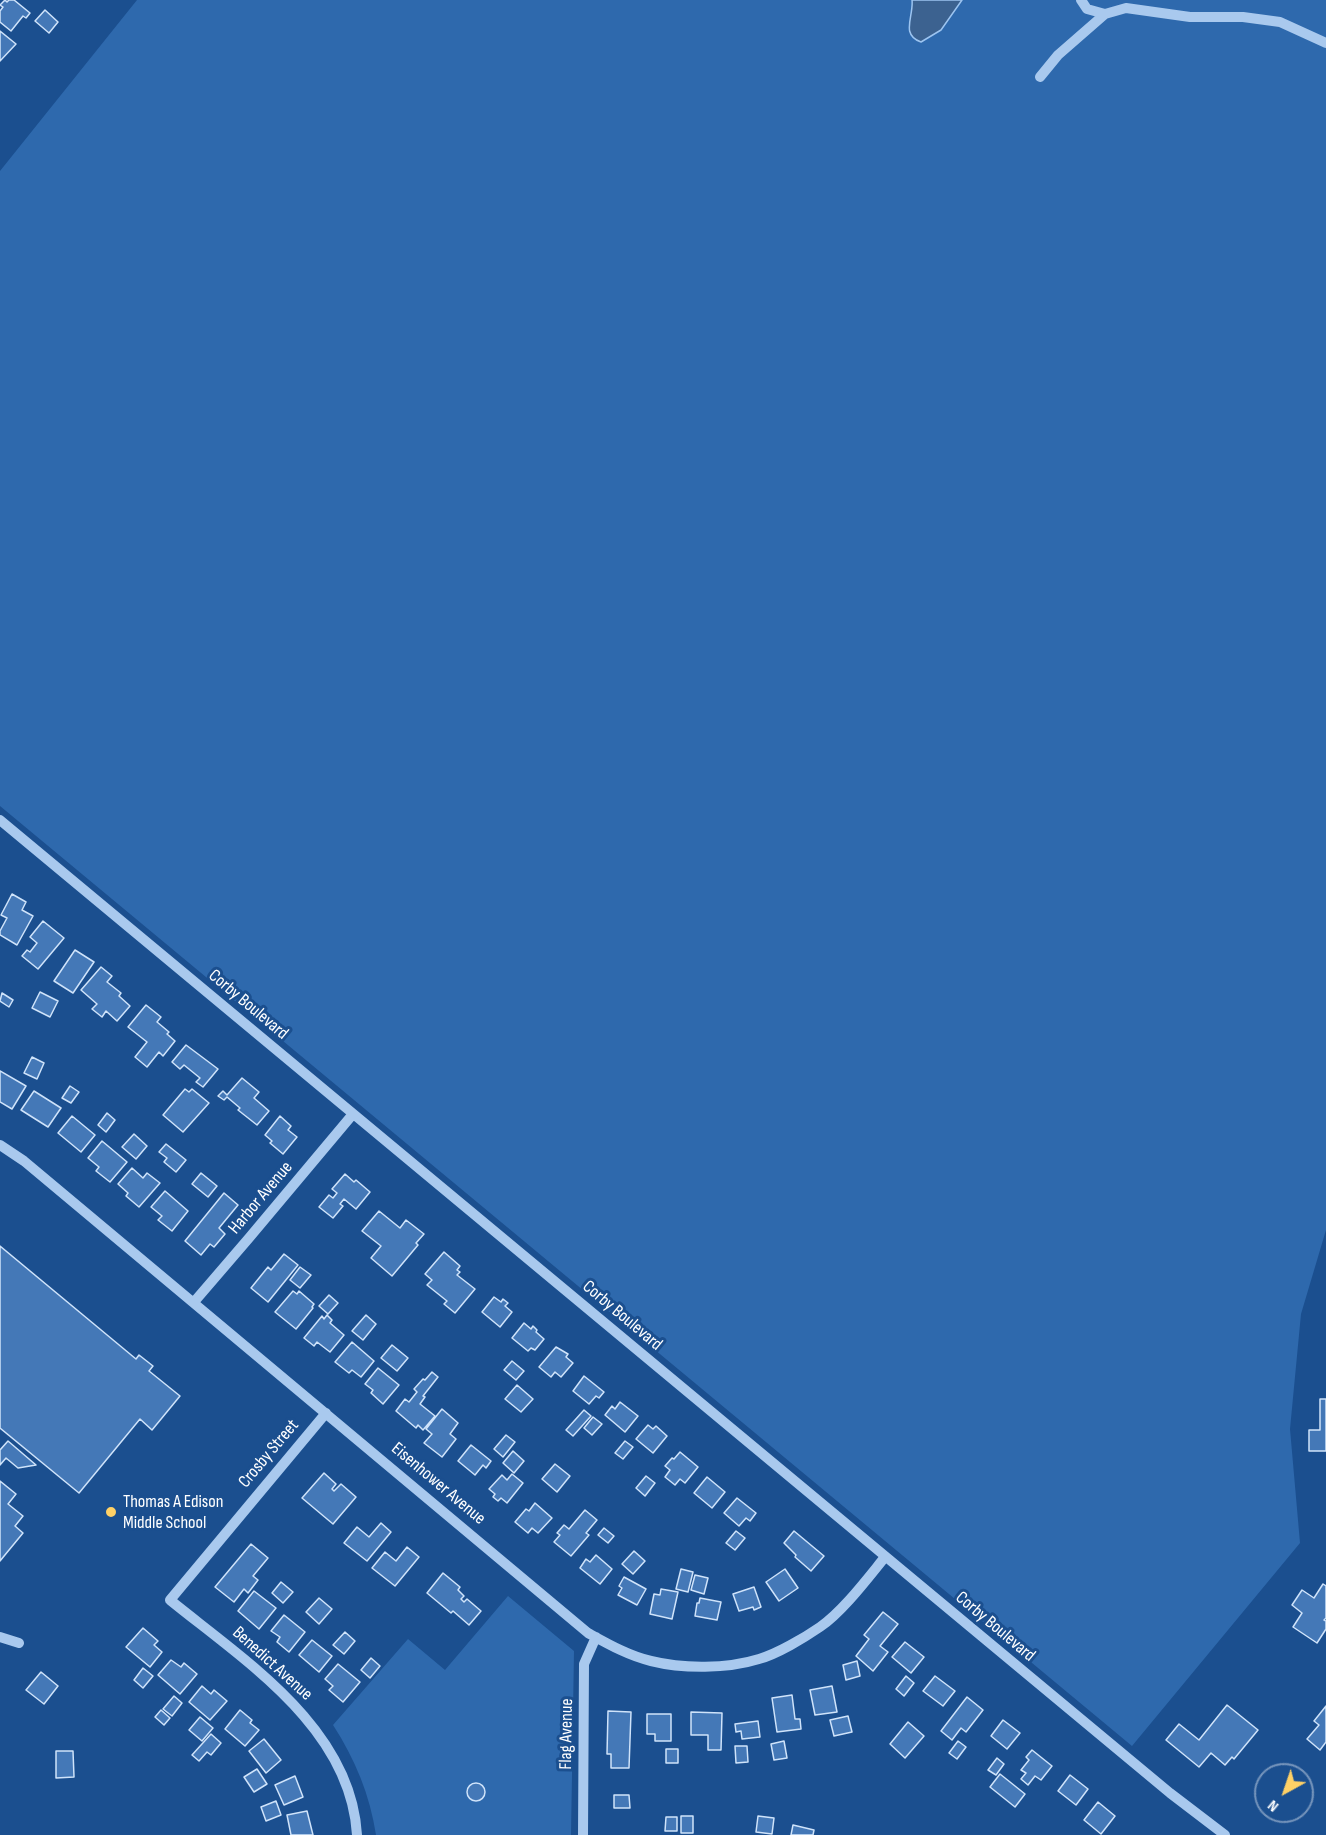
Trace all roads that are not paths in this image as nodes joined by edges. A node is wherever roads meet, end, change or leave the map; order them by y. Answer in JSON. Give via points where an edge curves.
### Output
{"nodes":[{"id":1,"x":1081,"y":0,"type":"edge"},
{"id":2,"x":1105,"y":14,"type":"junction"},
{"id":3,"x":1326,"y":43,"type":"edge"},
{"id":4,"x":1040,"y":77,"type":"dead end"},
{"id":5,"x":0,"y":820,"type":"edge"},
{"id":6,"x":353,"y":1114,"type":"junction"},
{"id":7,"x":0,"y":1145,"type":"edge"},
{"id":8,"x":194,"y":1302,"type":"junction"},
{"id":9,"x":326,"y":1413,"type":"junction"},
{"id":10,"x":885,"y":1557,"type":"junction"},
{"id":11,"x":170,"y":1600,"type":"joint"},
{"id":12,"x":0,"y":1637,"type":"edge"},
{"id":13,"x":596,"y":1637,"type":"junction"},
{"id":14,"x":19,"y":1643,"type":"dead end"},
{"id":15,"x":357,"y":1835,"type":"edge"},
{"id":16,"x":583,"y":1835,"type":"edge"},
{"id":17,"x":1225,"y":1835,"type":"edge"}],
"edges":[{"from":1,"to":2,"type":"street","via":[[1087,9]]},
{"from":2,"to":3,"type":"street","via":[[1126,8],[1190,17],[1243,17],[1280,22]]},
{"from":2,"to":4,"type":"street","via":[[1058,54]]},
{"from":5,"to":6,"type":"street","name":"Corby Boulevard"},
{"from":6,"to":8,"type":"street","name":"Harbor Avenue"},
{"from":6,"to":10,"type":"street","name":"Corby Boulevard"},
{"from":7,"to":8,"type":"street","name":"Eisenhower Avenue"},
{"from":8,"to":9,"type":"street","name":"Eisenhower Avenue"},
{"from":9,"to":11,"type":"street","name":"Crosby Street"},
{"from":9,"to":13,"type":"street","name":"Eisenhower Avenue"},
{"from":10,"to":13,"type":"street","name":"Eisenhower Avenue","via":[[821,1626],[760,1659],[716,1667],[678,1666],[649,1661]]},
{"from":10,"to":17,"type":"street","name":"Corby Boulevard"},
{"from":11,"to":15,"type":"street","name":"Benedict Avenue","via":[[285,1695],[317,1731],[347,1788]]},
{"from":12,"to":14,"type":"street"},
{"from":13,"to":16,"type":"street","name":"Flag Avenue","via":[[584,1664]]}]}
